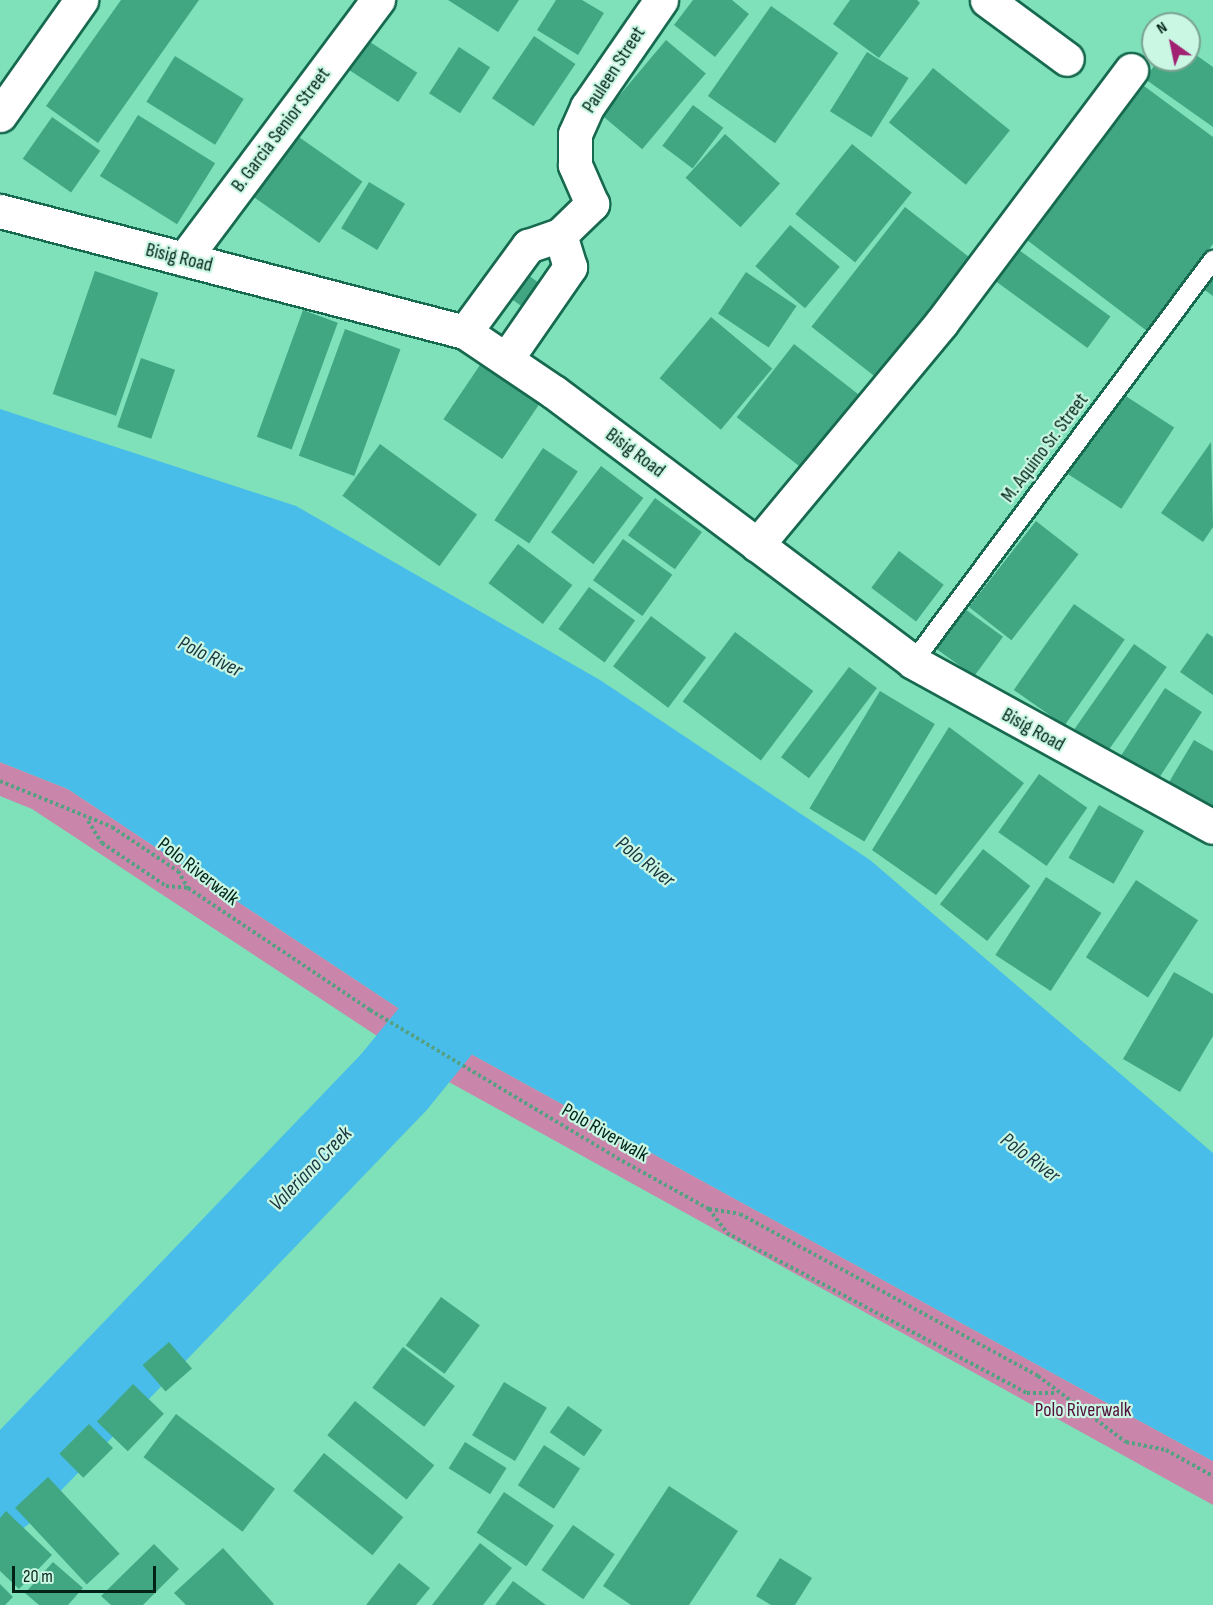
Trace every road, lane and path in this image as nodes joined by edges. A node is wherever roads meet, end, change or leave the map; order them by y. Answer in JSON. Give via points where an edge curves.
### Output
{"nodes":[{"id":1,"x":81,"y":0,"type":"edge"},
{"id":2,"x":378,"y":0,"type":"edge"},
{"id":3,"x":661,"y":0,"type":"edge"},
{"id":4,"x":1001,"y":4,"type":"edge"},
{"id":5,"x":1067,"y":59,"type":"dead end"},
{"id":6,"x":1131,"y":70,"type":"dead end"},
{"id":7,"x":0,"y":115,"type":"edge"},
{"id":8,"x":0,"y":211,"type":"edge"},
{"id":9,"x":560,"y":235,"type":"junction"},
{"id":10,"x":184,"y":259,"type":"junction"},
{"id":11,"x":1213,"y":261,"type":"edge"},
{"id":12,"x":465,"y":332,"type":"junction"},
{"id":13,"x":507,"y":358,"type":"junction"},
{"id":14,"x":757,"y":545,"type":"junction"},
{"id":15,"x":913,"y":662,"type":"junction"},
{"id":16,"x":0,"y":781,"type":"edge"},
{"id":17,"x":87,"y":820,"type":"junction"},
{"id":18,"x":1213,"y":827,"type":"edge"},
{"id":19,"x":188,"y":888,"type":"junction"},
{"id":20,"x":709,"y":1209,"type":"junction"},
{"id":21,"x":1054,"y":1394,"type":"junction"},
{"id":22,"x":1213,"y":1476,"type":"edge"}],
"edges":[{"from":1,"to":7,"type":"street"},
{"from":2,"to":10,"type":"street","name":"B. Garcia Senior Street"},
{"from":3,"to":9,"type":"street","name":"Pauleen Street","via":[[587,106],[575,134],[575,165],[592,204]]},
{"from":4,"to":5,"type":"street"},
{"from":6,"to":14,"type":"street","via":[[942,322]]},
{"from":8,"to":10,"type":"street","name":"Bisig Road"},
{"from":9,"to":12,"type":"street","name":"Pauleen Street","via":[[528,246]]},
{"from":9,"to":13,"type":"street","via":[[570,267]]},
{"from":10,"to":12,"type":"street","name":"Bisig Road"},
{"from":11,"to":15,"type":"lane","name":"M. Aquino Sr. Street"},
{"from":12,"to":13,"type":"street","name":"Bisig Road"},
{"from":13,"to":14,"type":"street","name":"Bisig Road"},
{"from":14,"to":15,"type":"street","name":"Bisig Road"},
{"from":15,"to":18,"type":"street","name":"Bisig Road"},
{"from":16,"to":17,"type":"path","name":"Polo Riverwalk"},
{"from":17,"to":19,"type":"path","name":"Polo Riverwalk","via":[[111,827],[178,871]]},
{"from":17,"to":19,"type":"path","via":[[102,843],[157,880]]},
{"from":19,"to":20,"type":"path","name":"Polo Riverwalk","via":[[370,1010]]},
{"from":20,"to":21,"type":"path","name":"Polo Riverwalk","via":[[741,1214],[1038,1376]]},
{"from":20,"to":21,"type":"path","via":[[727,1233],[1027,1393]]},
{"from":21,"to":22,"type":"path","name":"Polo Riverwalk","via":[[1126,1442],[1166,1450]]}]}
